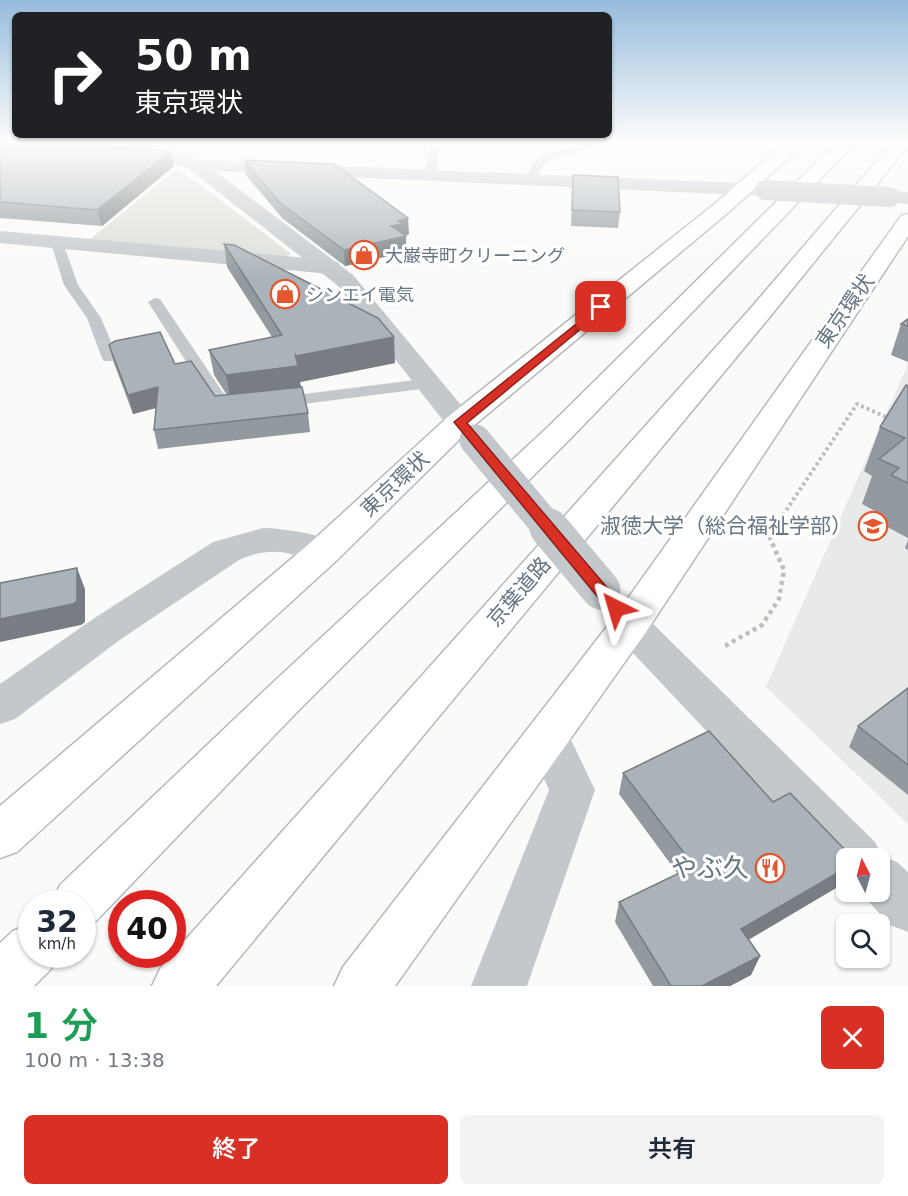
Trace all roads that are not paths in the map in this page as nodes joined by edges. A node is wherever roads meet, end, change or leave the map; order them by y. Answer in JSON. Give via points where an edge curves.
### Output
{"nodes":[{"id":1,"x":230,"y":187,"type":"edge"},
{"id":2,"x":693,"y":187,"type":"edge"},
{"id":3,"x":756,"y":187,"type":"edge"},
{"id":4,"x":802,"y":187,"type":"edge"},
{"id":5,"x":865,"y":187,"type":"edge"},
{"id":6,"x":753,"y":190,"type":"junction"},
{"id":7,"x":902,"y":205,"type":"edge"},
{"id":8,"x":0,"y":237,"type":"edge"},
{"id":9,"x":57,"y":243,"type":"junction"},
{"id":10,"x":330,"y":267,"type":"junction"},
{"id":11,"x":154,"y":302,"type":"dead end"},
{"id":12,"x":110,"y":358,"type":"edge"},
{"id":13,"x":431,"y":383,"type":"junction"},
{"id":14,"x":468,"y":431,"type":"junction"},
{"id":15,"x":323,"y":552,"type":"junction"},
{"id":16,"x":630,"y":625,"type":"junction"},
{"id":17,"x":0,"y":707,"type":"edge"},
{"id":18,"x":547,"y":736,"type":"junction"},
{"id":19,"x":1,"y":835,"type":"edge"},
{"id":20,"x":848,"y":848,"type":"edge"},
{"id":21,"x":91,"y":890,"type":"edge"},
{"id":22,"x":890,"y":890,"type":"edge"},
{"id":23,"x":908,"y":907,"type":"edge"},
{"id":24,"x":18,"y":964,"type":"edge"},
{"id":25,"x":0,"y":981,"type":"edge"},
{"id":26,"x":180,"y":986,"type":"edge"},
{"id":27,"x":362,"y":986,"type":"edge"},
{"id":28,"x":499,"y":986,"type":"edge"}],
"edges":[{"from":1,"to":10,"type":"street"},
{"from":2,"to":6,"type":"street"},
{"from":3,"to":6,"type":"highway","name":"東京環状"},
{"from":4,"to":21,"type":"highway","via":[[560,432]]},
{"from":5,"to":26,"type":"highway","name":"京葉道路"},
{"from":6,"to":7,"type":"street","bridge":true},
{"from":6,"to":14,"type":"highway","name":"東京環状","via":[[724,207]]},
{"from":7,"to":16,"type":"highway","name":"東京環状"},
{"from":8,"to":9,"type":"street"},
{"from":9,"to":10,"type":"street"},
{"from":9,"to":12,"type":"lane","via":[[71,285],[94,318]]},
{"from":10,"to":13,"type":"street"},
{"from":11,"to":13,"type":"lane","via":[[225,408]]},
{"from":13,"to":14,"type":"street"},
{"from":14,"to":15,"type":"highway","name":"東京環状"},
{"from":14,"to":16,"type":"street","bridge":true},
{"from":15,"to":17,"type":"street","via":[[294,541],[246,541],[106,629]]},
{"from":15,"to":19,"type":"highway","name":"東京環状"},
{"from":16,"to":18,"type":"highway","name":"東京環状"},
{"from":16,"to":20,"type":"street"},
{"from":18,"to":27,"type":"highway","name":"東京環状"},
{"from":18,"to":28,"type":"street","via":[[572,790]]},
{"from":22,"to":23,"type":"street"},
{"from":24,"to":25,"type":"highway"}]}
